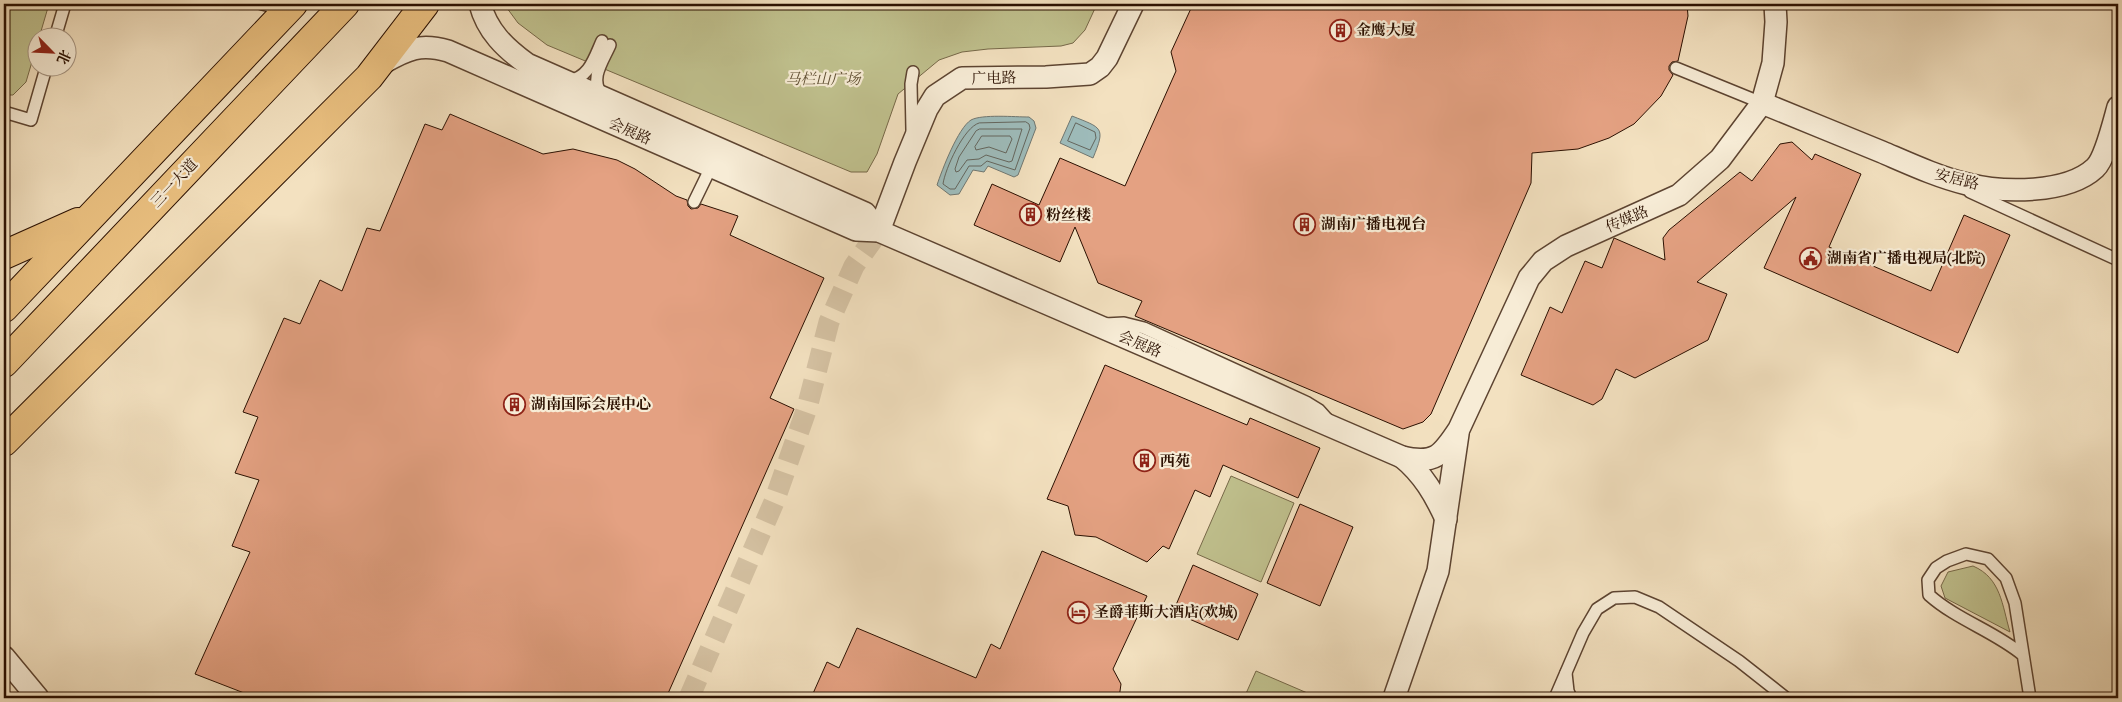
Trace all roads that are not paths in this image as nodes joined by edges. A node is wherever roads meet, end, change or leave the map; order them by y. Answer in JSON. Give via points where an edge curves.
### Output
{"nodes":[{"id":1,"x":65,"y":4,"type":"edge"},
{"id":2,"x":345,"y":4,"type":"edge"},
{"id":3,"x":426,"y":4,"type":"edge"},
{"id":4,"x":480,"y":4,"type":"edge"},
{"id":5,"x":1145,"y":4,"type":"edge"},
{"id":6,"x":1775,"y":4,"type":"edge"},
{"id":7,"x":280,"y":6,"type":"edge"},
{"id":8,"x":1130,"y":10,"type":"edge"},
{"id":9,"x":58,"y":28,"type":"edge"},
{"id":10,"x":381,"y":64,"type":"junction"},
{"id":11,"x":1676,"y":68,"type":"dead end"},
{"id":12,"x":913,"y":72,"type":"dead end"},
{"id":13,"x":43,"y":78,"type":"edge"},
{"id":14,"x":567,"y":82,"type":"junction"},
{"id":15,"x":610,"y":101,"type":"junction"},
{"id":16,"x":1762,"y":103,"type":"junction"},
{"id":17,"x":2118,"y":108,"type":"edge"},
{"id":18,"x":4,"y":112,"type":"edge"},
{"id":19,"x":912,"y":145,"type":"junction"},
{"id":20,"x":714,"y":162,"type":"junction"},
{"id":21,"x":1935,"y":175,"type":"junction"},
{"id":22,"x":694,"y":202,"type":"dead end"},
{"id":23,"x":91,"y":216,"type":"junction"},
{"id":24,"x":879,"y":231,"type":"junction"},
{"id":25,"x":4,"y":255,"type":"edge"},
{"id":26,"x":2118,"y":260,"type":"edge"},
{"id":27,"x":4,"y":308,"type":"edge"},
{"id":28,"x":4,"y":363,"type":"edge"},
{"id":29,"x":1459,"y":429,"type":"junction"},
{"id":30,"x":4,"y":442,"type":"edge"},
{"id":31,"x":1402,"y":457,"type":"junction"},
{"id":32,"x":1446,"y":519,"type":"junction"},
{"id":33,"x":2023,"y":655,"type":"junction"},
{"id":34,"x":4,"y":658,"type":"edge"},
{"id":35,"x":1566,"y":671,"type":"junction"},
{"id":36,"x":38,"y":698,"type":"edge"},
{"id":37,"x":1394,"y":698,"type":"edge"},
{"id":38,"x":1554,"y":698,"type":"edge"},
{"id":39,"x":1571,"y":698,"type":"edge"},
{"id":40,"x":1786,"y":698,"type":"edge"},
{"id":41,"x":2030,"y":698,"type":"edge"}],
"edges":[{"from":1,"to":9,"type":"lane"},
{"from":2,"to":28,"type":"highway","name":"三一大道"},
{"from":3,"to":10,"type":"highway"},
{"from":4,"to":14,"type":"street","name":"会展路","via":[[484,18],[502,45],[527,64]]},
{"from":5,"to":8,"type":"lane"},
{"from":6,"to":16,"type":"street","name":"传媒路","via":[[1773,63]]},
{"from":7,"to":23,"type":"highway"},
{"from":8,"to":19,"type":"street","name":"广电路","via":[[1107,58],[1090,74],[962,78],[935,96]]},
{"from":10,"to":20,"type":"street","name":"会展路","via":[[412,48],[433,46]]},
{"from":10,"to":30,"type":"highway"},
{"from":11,"to":16,"type":"lane"},
{"from":12,"to":19,"type":"lane","via":[[910,84]]},
{"from":13,"to":18,"type":"lane","via":[[31,120]]},
{"from":14,"to":15,"type":"street","name":"会展路"},
{"from":14,"to":15,"type":"lane","via":[[585,74],[606,43],[596,76],[598,90]]},
{"from":15,"to":20,"type":"street","name":"会展路"},
{"from":16,"to":21,"type":"street","name":"安居路"},
{"from":16,"to":29,"type":"street","name":"传媒路","via":[[1720,159],[1679,195],[1566,246],[1543,261],[1529,278]]},
{"from":17,"to":21,"type":"street","name":"安居路","via":[[2097,166],[2079,179],[2048,188],[2002,188]]},
{"from":19,"to":24,"type":"street","name":"广电路"},
{"from":20,"to":22,"type":"lane"},
{"from":20,"to":24,"type":"street","name":"会展路","via":[[856,230]]},
{"from":21,"to":26,"type":"lane"},
{"from":23,"to":25,"type":"highway"},
{"from":23,"to":27,"type":"highway"},
{"from":24,"to":31,"type":"street","name":"会展路"},
{"from":29,"to":31,"type":"street","via":[[1446,449],[1435,457],[1420,461]]},
{"from":29,"to":32,"type":"street"},
{"from":31,"to":32,"type":"street","via":[[1428,485]]},
{"from":32,"to":37,"type":"street","via":[[1438,572]]},
{"from":33,"to":33,"type":"lane","via":[[2009,586],[2006,578],[1988,559],[1966,554],[1936,568],[1928,580],[1929,595],[1945,609],[2008,643]]},
{"from":33,"to":41,"type":"lane"},
{"from":34,"to":36,"type":"street"},
{"from":35,"to":38,"type":"lane"},
{"from":35,"to":39,"type":"lane"},
{"from":35,"to":40,"type":"lane","via":[[1597,609],[1614,598],[1635,597],[1659,607],[1739,661]]}]}
